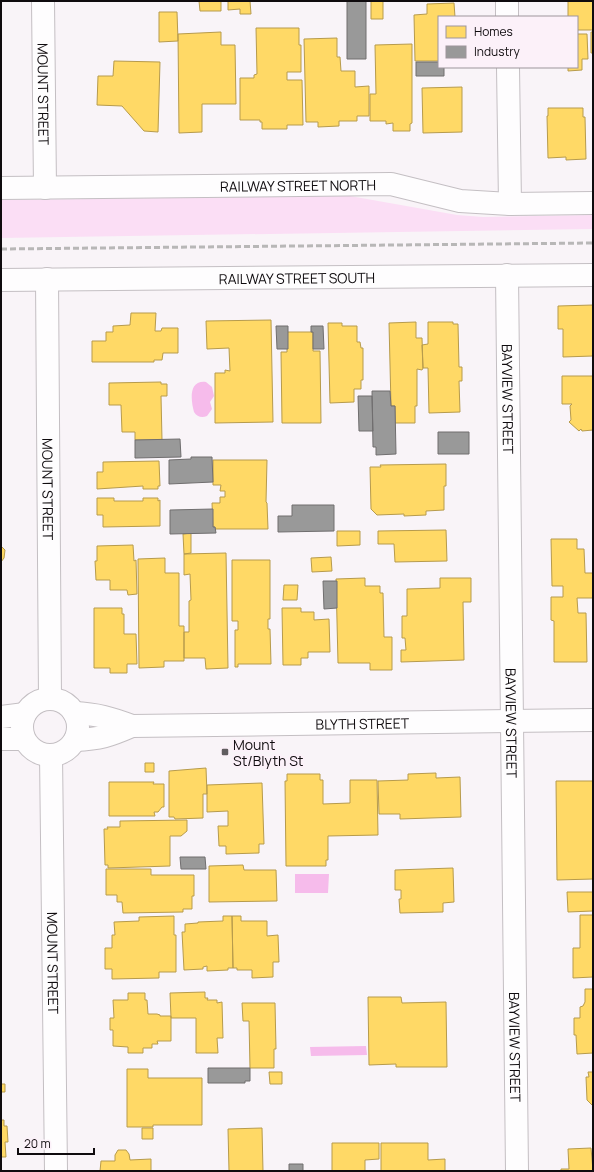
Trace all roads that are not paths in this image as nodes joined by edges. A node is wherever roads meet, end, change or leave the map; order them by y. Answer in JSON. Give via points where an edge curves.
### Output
{"nodes":[{"id":1,"x":43,"y":1,"type":"edge"},
{"id":2,"x":507,"y":1,"type":"edge"},
{"id":3,"x":507,"y":16,"type":"edge"},
{"id":4,"x":508,"y":68,"type":"edge"},
{"id":5,"x":1,"y":188,"type":"edge"},
{"id":6,"x":45,"y":188,"type":"junction"},
{"id":7,"x":593,"y":203,"type":"edge"},
{"id":8,"x":510,"y":204,"type":"junction"},
{"id":9,"x":508,"y":275,"type":"junction"},
{"id":10,"x":593,"y":275,"type":"edge"},
{"id":11,"x":47,"y":279,"type":"junction"},
{"id":12,"x":1,"y":280,"type":"edge"},
{"id":13,"x":50,"y":700,"type":"junction"},
{"id":14,"x":74,"y":713,"type":"junction"},
{"id":15,"x":25,"y":714,"type":"junction"},
{"id":16,"x":1,"y":717,"type":"edge"},
{"id":17,"x":593,"y":720,"type":"edge"},
{"id":18,"x":511,"y":721,"type":"junction"},
{"id":19,"x":132,"y":726,"type":"junction"},
{"id":20,"x":1,"y":739,"type":"edge"},
{"id":21,"x":24,"y":739,"type":"junction"},
{"id":22,"x":75,"y":740,"type":"junction"},
{"id":23,"x":51,"y":755,"type":"junction"},
{"id":24,"x":56,"y":1171,"type":"edge"},
{"id":25,"x":516,"y":1171,"type":"edge"}],
"edges":[{"from":1,"to":6,"type":"street","name":"MOUNT STREET"},
{"from":2,"to":3,"type":"street"},
{"from":4,"to":8,"type":"street"},
{"from":5,"to":6,"type":"street","name":"RAILWAY STREET NORTH"},
{"from":6,"to":8,"type":"street","name":"RAILWAY STREET NORTH","via":[[391,184],[460,201]]},
{"from":7,"to":8,"type":"street","name":"RAILWAY STREET NORTH"},
{"from":9,"to":10,"type":"street","name":"RAILWAY STREET SOUTH"},
{"from":9,"to":11,"type":"street","name":"RAILWAY STREET SOUTH"},
{"from":9,"to":18,"type":"street","name":"BAYVIEW STREET"},
{"from":11,"to":12,"type":"street","name":"RAILWAY STREET SOUTH"},
{"from":11,"to":13,"type":"street","name":"MOUNT STREET"},
{"from":13,"to":14,"type":"street","via":[[59,701]]},
{"from":13,"to":15,"type":"street","via":[[33,705]]},
{"from":14,"to":19,"type":"street","name":"BLYTH STREET","via":[[109,717]]},
{"from":14,"to":22,"type":"street","via":[[77,726]]},
{"from":15,"to":16,"type":"street"},
{"from":15,"to":21,"type":"street","via":[[22,728]]},
{"from":17,"to":18,"type":"street","name":"BLYTH STREET"},
{"from":18,"to":19,"type":"street","name":"BLYTH STREET"},
{"from":18,"to":25,"type":"street","name":"BAYVIEW STREET"},
{"from":19,"to":22,"type":"street","name":"BLYTH STREET","via":[[108,736]]},
{"from":20,"to":21,"type":"street"},
{"from":21,"to":23,"type":"street","via":[[34,751]]},
{"from":22,"to":23,"type":"street","via":[[69,748]]},
{"from":23,"to":24,"type":"street","name":"MOUNT STREET"}]}
